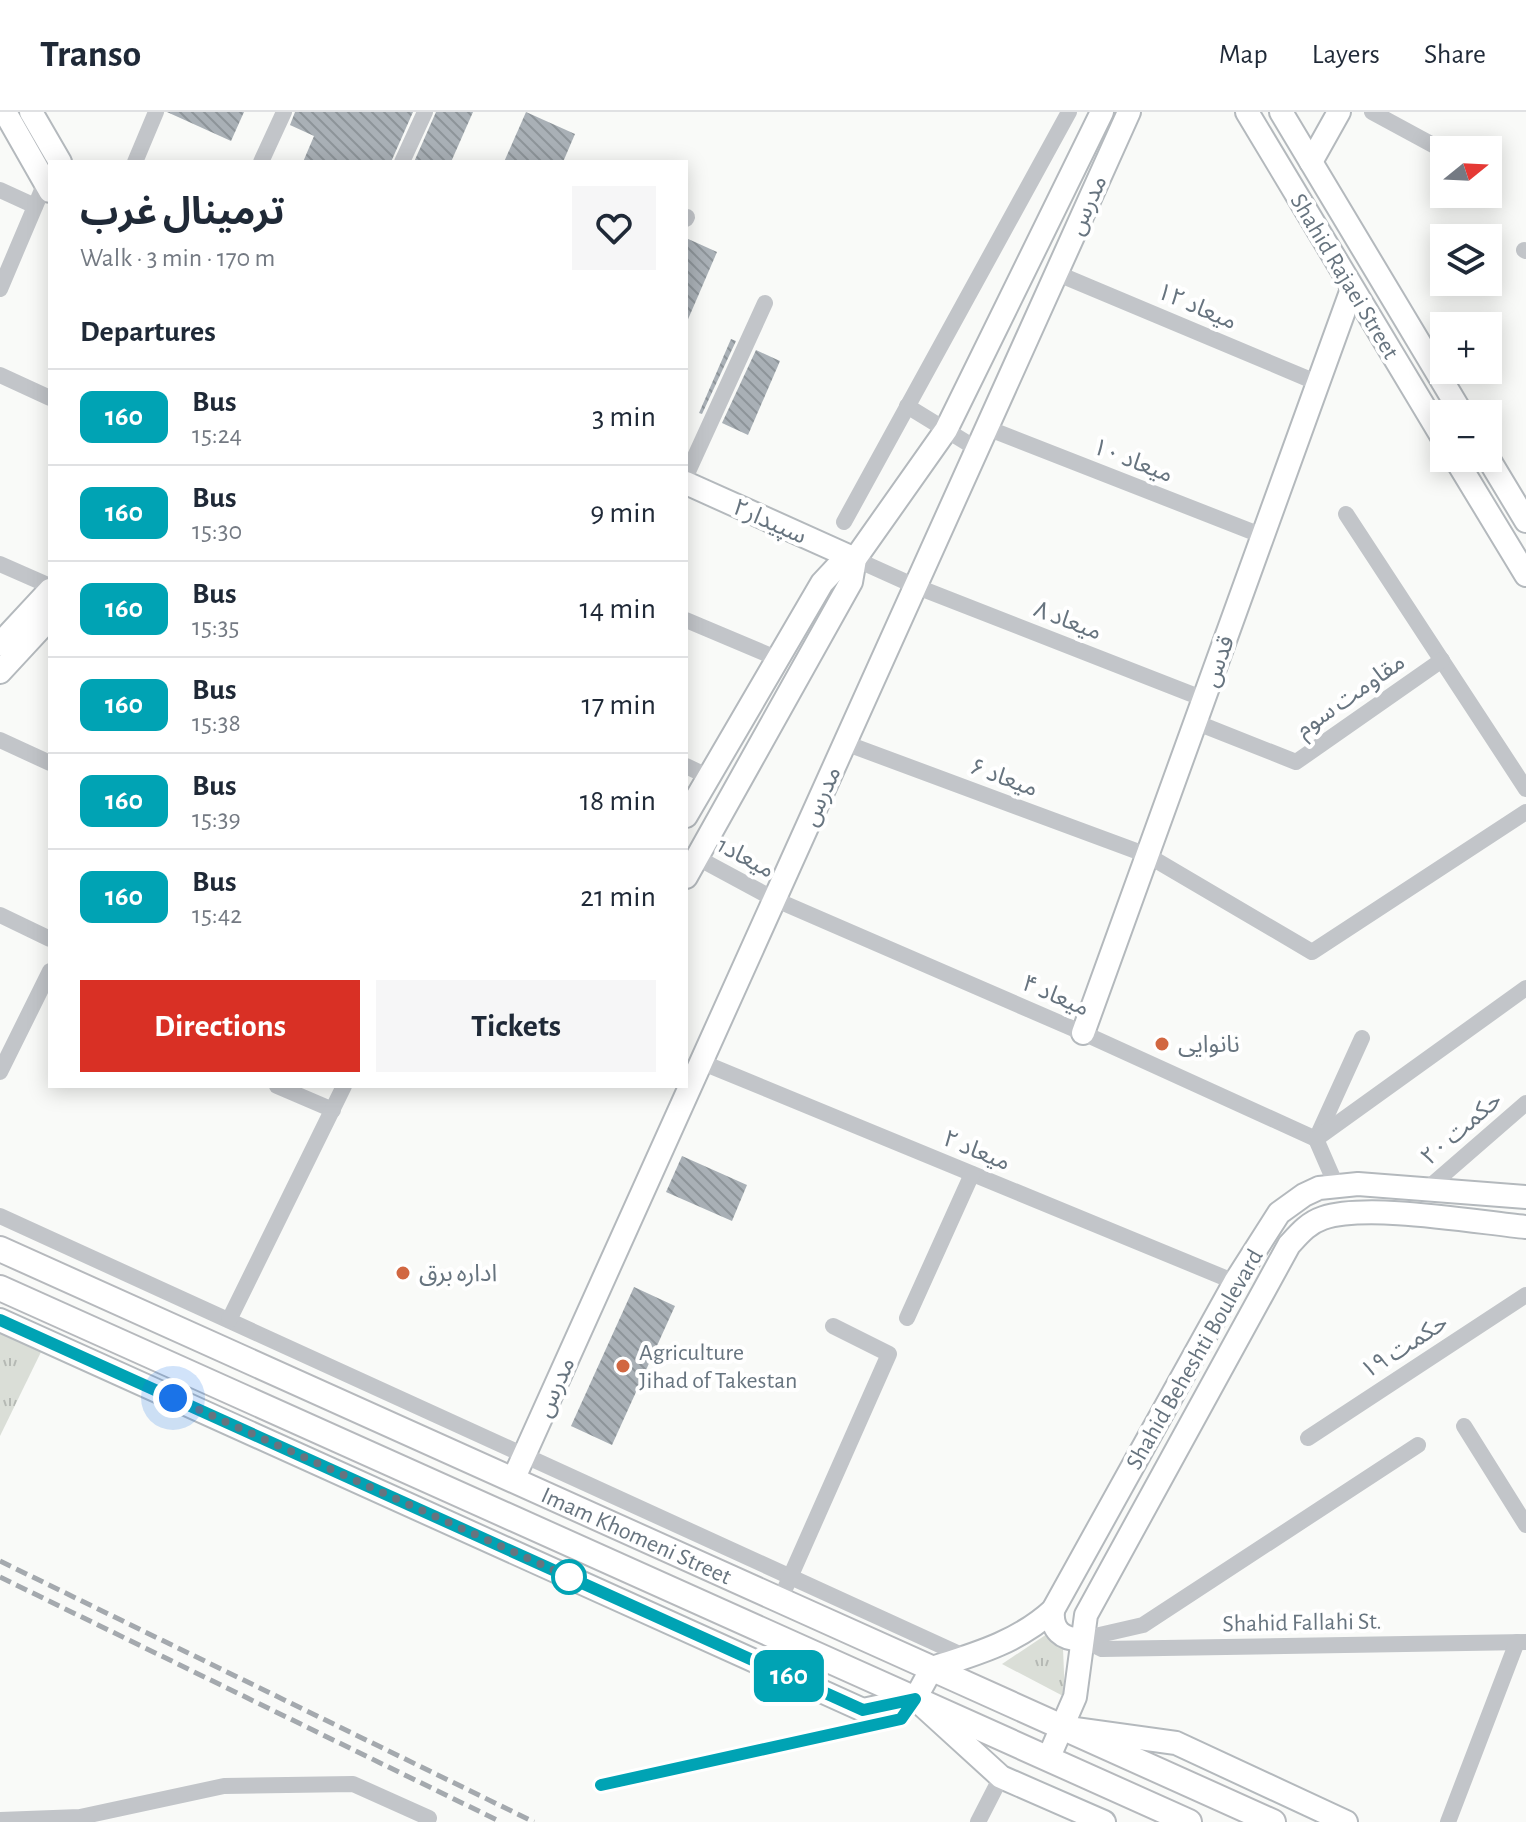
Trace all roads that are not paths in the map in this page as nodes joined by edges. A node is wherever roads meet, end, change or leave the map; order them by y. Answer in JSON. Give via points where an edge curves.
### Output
{"nodes":[{"id":1,"x":5,"y":112,"type":"edge"},
{"id":2,"x":31,"y":112,"type":"edge"},
{"id":3,"x":156,"y":112,"type":"edge"},
{"id":4,"x":284,"y":112,"type":"edge"},
{"id":5,"x":425,"y":112,"type":"edge"},
{"id":6,"x":1102,"y":112,"type":"edge"},
{"id":7,"x":1129,"y":112,"type":"edge"},
{"id":8,"x":1247,"y":112,"type":"edge"},
{"id":9,"x":1281,"y":112,"type":"edge"},
{"id":10,"x":1339,"y":112,"type":"edge"},
{"id":11,"x":1372,"y":112,"type":"edge"},
{"id":12,"x":1066,"y":117,"type":"edge"},
{"id":13,"x":1090,"y":135,"type":"junction"},
{"id":14,"x":1430,"y":143,"type":"edge"},
{"id":15,"x":1114,"y":146,"type":"junction"},
{"id":16,"x":59,"y":160,"type":"edge"},
{"id":17,"x":136,"y":160,"type":"edge"},
{"id":18,"x":262,"y":160,"type":"edge"},
{"id":19,"x":403,"y":160,"type":"edge"},
{"id":20,"x":1311,"y":162,"type":"junction"},
{"id":21,"x":0,"y":190,"type":"edge"},
{"id":22,"x":44,"y":193,"type":"edge"},
{"id":23,"x":1056,"y":273,"type":"junction"},
{"id":24,"x":0,"y":289,"type":"edge"},
{"id":25,"x":1352,"y":289,"type":"junction"},
{"id":26,"x":765,"y":303,"type":"dead end"},
{"id":27,"x":0,"y":375,"type":"edge"},
{"id":28,"x":1318,"y":383,"type":"junction"},
{"id":29,"x":48,"y":397,"type":"edge"},
{"id":30,"x":1454,"y":400,"type":"edge"},
{"id":31,"x":907,"y":406,"type":"junction"},
{"id":32,"x":1430,"y":417,"type":"edge"},
{"id":33,"x":946,"y":430,"type":"junction"},
{"id":34,"x":982,"y":439,"type":"junction"},
{"id":35,"x":688,"y":472,"type":"edge"},
{"id":36,"x":1463,"y":472,"type":"edge"},
{"id":37,"x":1496,"y":472,"type":"edge"},
{"id":38,"x":688,"y":484,"type":"edge"},
{"id":39,"x":1346,"y":514,"type":"dead end"},
{"id":40,"x":1526,"y":521,"type":"edge"},
{"id":41,"x":844,"y":522,"type":"dead end"},
{"id":42,"x":1263,"y":536,"type":"junction"},
{"id":43,"x":855,"y":559,"type":"junction"},
{"id":44,"x":0,"y":564,"type":"edge"},
{"id":45,"x":1526,"y":575,"type":"edge"},
{"id":46,"x":915,"y":586,"type":"junction"},
{"id":47,"x":48,"y":587,"type":"edge"},
{"id":48,"x":48,"y":590,"type":"edge"},
{"id":49,"x":48,"y":620,"type":"edge"},
{"id":50,"x":688,"y":621,"type":"edge"},
{"id":51,"x":0,"y":644,"type":"edge"},
{"id":52,"x":776,"y":658,"type":"junction"},
{"id":53,"x":1442,"y":660,"type":"junction"},
{"id":54,"x":0,"y":672,"type":"edge"},
{"id":55,"x":1204,"y":699,"type":"junction"},
{"id":56,"x":1195,"y":722,"type":"junction"},
{"id":57,"x":0,"y":740,"type":"edge"},
{"id":58,"x":845,"y":743,"type":"junction"},
{"id":59,"x":48,"y":762,"type":"edge"},
{"id":60,"x":688,"y":767,"type":"edge"},
{"id":61,"x":707,"y":776,"type":"junction"},
{"id":62,"x":1526,"y":789,"type":"edge"},
{"id":63,"x":688,"y":812,"type":"edge"},
{"id":64,"x":1526,"y":812,"type":"edge"},
{"id":65,"x":1147,"y":855,"type":"junction"},
{"id":66,"x":691,"y":867,"type":"edge"},
{"id":67,"x":774,"y":899,"type":"junction"},
{"id":68,"x":0,"y":915,"type":"edge"},
{"id":69,"x":48,"y":938,"type":"edge"},
{"id":70,"x":48,"y":975,"type":"edge"},
{"id":71,"x":1526,"y":988,"type":"edge"},
{"id":72,"x":1083,"y":1033,"type":"junction"},
{"id":73,"x":1362,"y":1038,"type":"dead end"},
{"id":74,"x":694,"y":1059,"type":"edge"},
{"id":75,"x":0,"y":1072,"type":"edge"},
{"id":76,"x":282,"y":1088,"type":"edge"},
{"id":77,"x":343,"y":1088,"type":"edge"},
{"id":78,"x":682,"y":1088,"type":"edge"},
{"id":79,"x":1526,"y":1103,"type":"edge"},
{"id":80,"x":333,"y":1110,"type":"junction"},
{"id":81,"x":1316,"y":1139,"type":"junction"},
{"id":82,"x":972,"y":1174,"type":"junction"},
{"id":83,"x":1336,"y":1185,"type":"junction"},
{"id":84,"x":1427,"y":1189,"type":"junction"},
{"id":85,"x":1526,"y":1197,"type":"edge"},
{"id":86,"x":0,"y":1216,"type":"edge"},
{"id":87,"x":1526,"y":1227,"type":"edge"},
{"id":88,"x":0,"y":1249,"type":"edge"},
{"id":89,"x":1235,"y":1282,"type":"junction"},
{"id":90,"x":0,"y":1288,"type":"edge"},
{"id":91,"x":1526,"y":1295,"type":"edge"},
{"id":92,"x":907,"y":1318,"type":"dead end"},
{"id":93,"x":0,"y":1320,"type":"edge"},
{"id":94,"x":229,"y":1320,"type":"junction"},
{"id":95,"x":833,"y":1326,"type":"dead end"},
{"id":96,"x":1464,"y":1426,"type":"dead end"},
{"id":97,"x":1308,"y":1438,"type":"dead end"},
{"id":98,"x":1418,"y":1445,"type":"dead end"},
{"id":99,"x":524,"y":1455,"type":"junction"},
{"id":100,"x":513,"y":1480,"type":"junction"},
{"id":101,"x":623,"y":1500,"type":"junction"},
{"id":102,"x":500,"y":1512,"type":"junction"},
{"id":103,"x":612,"y":1524,"type":"junction"},
{"id":104,"x":1526,"y":1525,"type":"edge"},
{"id":105,"x":789,"y":1576,"type":"junction"},
{"id":106,"x":780,"y":1600,"type":"junction"},
{"id":107,"x":1053,"y":1610,"type":"junction"},
{"id":108,"x":1082,"y":1639,"type":"junction"},
{"id":109,"x":1521,"y":1642,"type":"edge"},
{"id":110,"x":966,"y":1657,"type":"junction"},
{"id":111,"x":932,"y":1668,"type":"junction"},
{"id":112,"x":915,"y":1699,"type":"junction"},
{"id":113,"x":1062,"y":1727,"type":"junction"},
{"id":114,"x":1048,"y":1759,"type":"junction"},
{"id":115,"x":1001,"y":1777,"type":"junction"},
{"id":116,"x":601,"y":1785,"type":"dead end"},
{"id":117,"x":429,"y":1818,"type":"dead end"},
{"id":118,"x":80,"y":1819,"type":"edge"},
{"id":119,"x":0,"y":1820,"type":"edge"},
{"id":120,"x":1100,"y":1821,"type":"edge"},
{"id":121,"x":978,"y":1822,"type":"edge"},
{"id":122,"x":1189,"y":1822,"type":"edge"},
{"id":123,"x":1273,"y":1822,"type":"edge"},
{"id":124,"x":1346,"y":1822,"type":"edge"},
{"id":125,"x":1448,"y":1822,"type":"edge"}],
"edges":[{"from":1,"to":22,"type":"street"},
{"from":2,"to":16,"type":"street"},
{"from":3,"to":17,"type":"street"},
{"from":4,"to":18,"type":"street"},
{"from":5,"to":19,"type":"street"},
{"from":6,"to":13,"type":"street","name":"مدرس"},
{"from":7,"to":15,"type":"street","name":"مدرس"},
{"from":8,"to":25,"type":"street","name":"Shahid Rajaei Street"},
{"from":9,"to":20,"type":"street","name":"Shahid Rajaei Street"},
{"from":10,"to":20,"type":"street"},
{"from":11,"to":14,"type":"street"},
{"from":12,"to":13,"type":"street"},
{"from":12,"to":31,"type":"street"},
{"from":13,"to":15,"type":"street"},
{"from":13,"to":33,"type":"street","name":"مدرس"},
{"from":15,"to":23,"type":"street","name":"مدرس"},
{"from":20,"to":30,"type":"street","name":"Shahid Rajaei Street"},
{"from":21,"to":22,"type":"street"},
{"from":22,"to":24,"type":"street"},
{"from":23,"to":28,"type":"street","name":"میعاد ۱۲"},
{"from":23,"to":34,"type":"street","name":"مدرس"},
{"from":25,"to":28,"type":"street","name":"قدس"},
{"from":25,"to":32,"type":"street","name":"Shahid Rajaei Street"},
{"from":26,"to":35,"type":"street"},
{"from":27,"to":29,"type":"street"},
{"from":28,"to":42,"type":"street","name":"قدس"},
{"from":31,"to":33,"type":"street","name":"میعاد ۱۰"},
{"from":31,"to":41,"type":"street"},
{"from":33,"to":34,"type":"street","name":"میعاد ۱۰"},
{"from":33,"to":43,"type":"street","name":"مدرس"},
{"from":34,"to":42,"type":"street","name":"میعاد ۱۰"},
{"from":34,"to":46,"type":"street","name":"مدرس"},
{"from":36,"to":45,"type":"street"},
{"from":37,"to":40,"type":"street"},
{"from":38,"to":43,"type":"street","name":"سپیدار۲"},
{"from":39,"to":53,"type":"street"},
{"from":42,"to":55,"type":"street","name":"قدس"},
{"from":43,"to":46,"type":"street","name":"میعاد ۸"},
{"from":43,"to":52,"type":"street","via":[[822,583]]},
{"from":43,"to":66,"type":"street","via":[[851,582]]},
{"from":44,"to":47,"type":"street"},
{"from":46,"to":55,"type":"street","name":"میعاد ۸"},
{"from":46,"to":58,"type":"street","name":"مدرس"},
{"from":48,"to":51,"type":"street"},
{"from":49,"to":54,"type":"street"},
{"from":50,"to":52,"type":"street"},
{"from":52,"to":61,"type":"street"},
{"from":53,"to":56,"type":"street","name":"مقاومت سوم","via":[[1296,762]]},
{"from":53,"to":62,"type":"street"},
{"from":55,"to":56,"type":"street","name":"قدس"},
{"from":56,"to":65,"type":"street","name":"قدس"},
{"from":57,"to":59,"type":"street"},
{"from":58,"to":65,"type":"street","name":"میعاد ۶"},
{"from":58,"to":67,"type":"street","name":"مدرس"},
{"from":60,"to":61,"type":"street"},
{"from":61,"to":63,"type":"street"},
{"from":64,"to":65,"type":"street","name":"میعاد ۶","via":[[1312,952]]},
{"from":65,"to":72,"type":"street","name":"قدس"},
{"from":66,"to":67,"type":"street","name":"میعاد1"},
{"from":67,"to":72,"type":"street","name":"میعاد ۴"},
{"from":67,"to":74,"type":"street","name":"مدرس"},
{"from":68,"to":69,"type":"street"},
{"from":70,"to":75,"type":"street"},
{"from":71,"to":81,"type":"street"},
{"from":72,"to":81,"type":"street","name":"میعاد ۴"},
{"from":73,"to":81,"type":"street"},
{"from":74,"to":82,"type":"street","name":"میعاد ۲"},
{"from":76,"to":80,"type":"street"},
{"from":77,"to":80,"type":"street"},
{"from":78,"to":99,"type":"street","name":"مدرس"},
{"from":79,"to":84,"type":"street","name":"حکمت ۲۰"},
{"from":80,"to":94,"type":"street"},
{"from":81,"to":83,"type":"street"},
{"from":82,"to":89,"type":"street","name":"میعاد ۲"},
{"from":82,"to":92,"type":"street"},
{"from":83,"to":84,"type":"street","name":"Shahid Beheshti Boulevard"},
{"from":83,"to":89,"type":"street","name":"Shahid Beheshti Boulevard","via":[[1304,1195],[1279,1213]]},
{"from":84,"to":85,"type":"street","name":"Shahid Beheshti Boulevard"},
{"from":86,"to":94,"type":"street"},
{"from":87,"to":108,"type":"street","name":"Shahid Beheshti Boulevard","via":[[1389,1213],[1342,1214],[1304,1230],[1289,1245],[1086,1615]]},
{"from":88,"to":100,"type":"main road","name":"Imam Khomeni Street"},
{"from":89,"to":107,"type":"street","name":"Shahid Beheshti Boulevard"},
{"from":90,"to":102,"type":"main road","name":"Imam Khomeni Street"},
{"from":91,"to":97,"type":"street","name":"حکمت ۱۹"},
{"from":93,"to":112,"type":"street","via":[[863,1710]]},
{"from":94,"to":99,"type":"street"},
{"from":95,"to":105,"type":"street","via":[[889,1354]]},
{"from":96,"to":104,"type":"street"},
{"from":98,"to":108,"type":"street","via":[[1143,1625]]},
{"from":99,"to":100,"type":"street","name":"مدرس"},
{"from":99,"to":101,"type":"street"},
{"from":100,"to":102,"type":"main road"},
{"from":100,"to":103,"type":"main road","name":"Imam Khomeni Street"},
{"from":101,"to":103,"type":"street"},
{"from":101,"to":105,"type":"street"},
{"from":102,"to":112,"type":"main road","name":"Imam Khomeni Street"},
{"from":103,"to":106,"type":"main road","name":"Imam Khomeni Street"},
{"from":105,"to":106,"type":"street"},
{"from":105,"to":110,"type":"street"},
{"from":106,"to":111,"type":"main road","name":"Imam Khomeni Street"},
{"from":107,"to":108,"type":"street","via":[[1052,1620],[1063,1636]]},
{"from":107,"to":110,"type":"street","name":"Shahid Beheshti Boulevard","via":[[999,1647]]},
{"from":108,"to":109,"type":"street","name":"Shahid Fallahi St.","via":[[1102,1649]]},
{"from":108,"to":113,"type":"street","name":"Shahid Beheshti Boulevard","via":[[1075,1697]]},
{"from":109,"to":125,"type":"street"},
{"from":110,"to":111,"type":"street","name":"Shahid Beheshti Boulevard"},
{"from":111,"to":112,"type":"street"},
{"from":111,"to":113,"type":"main road","name":"Imam Khomeni Street"},
{"from":112,"to":114,"type":"main road","name":"Imam Khomeni Street"},
{"from":112,"to":115,"type":"street"},
{"from":112,"to":116,"type":"street","via":[[901,1719]]},
{"from":113,"to":114,"type":"street","name":"Shahid Beheshti Boulevard"},
{"from":113,"to":123,"type":"main road","name":"Imam Khomeni Street"},
{"from":113,"to":124,"type":"street","via":[[1176,1743]]},
{"from":114,"to":122,"type":"main road","name":"Imam Khomeni Street"},
{"from":115,"to":120,"type":"street"},
{"from":115,"to":121,"type":"street"},
{"from":117,"to":118,"type":"street","via":[[353,1784],[224,1786]]},
{"from":118,"to":119,"type":"street"}]}
